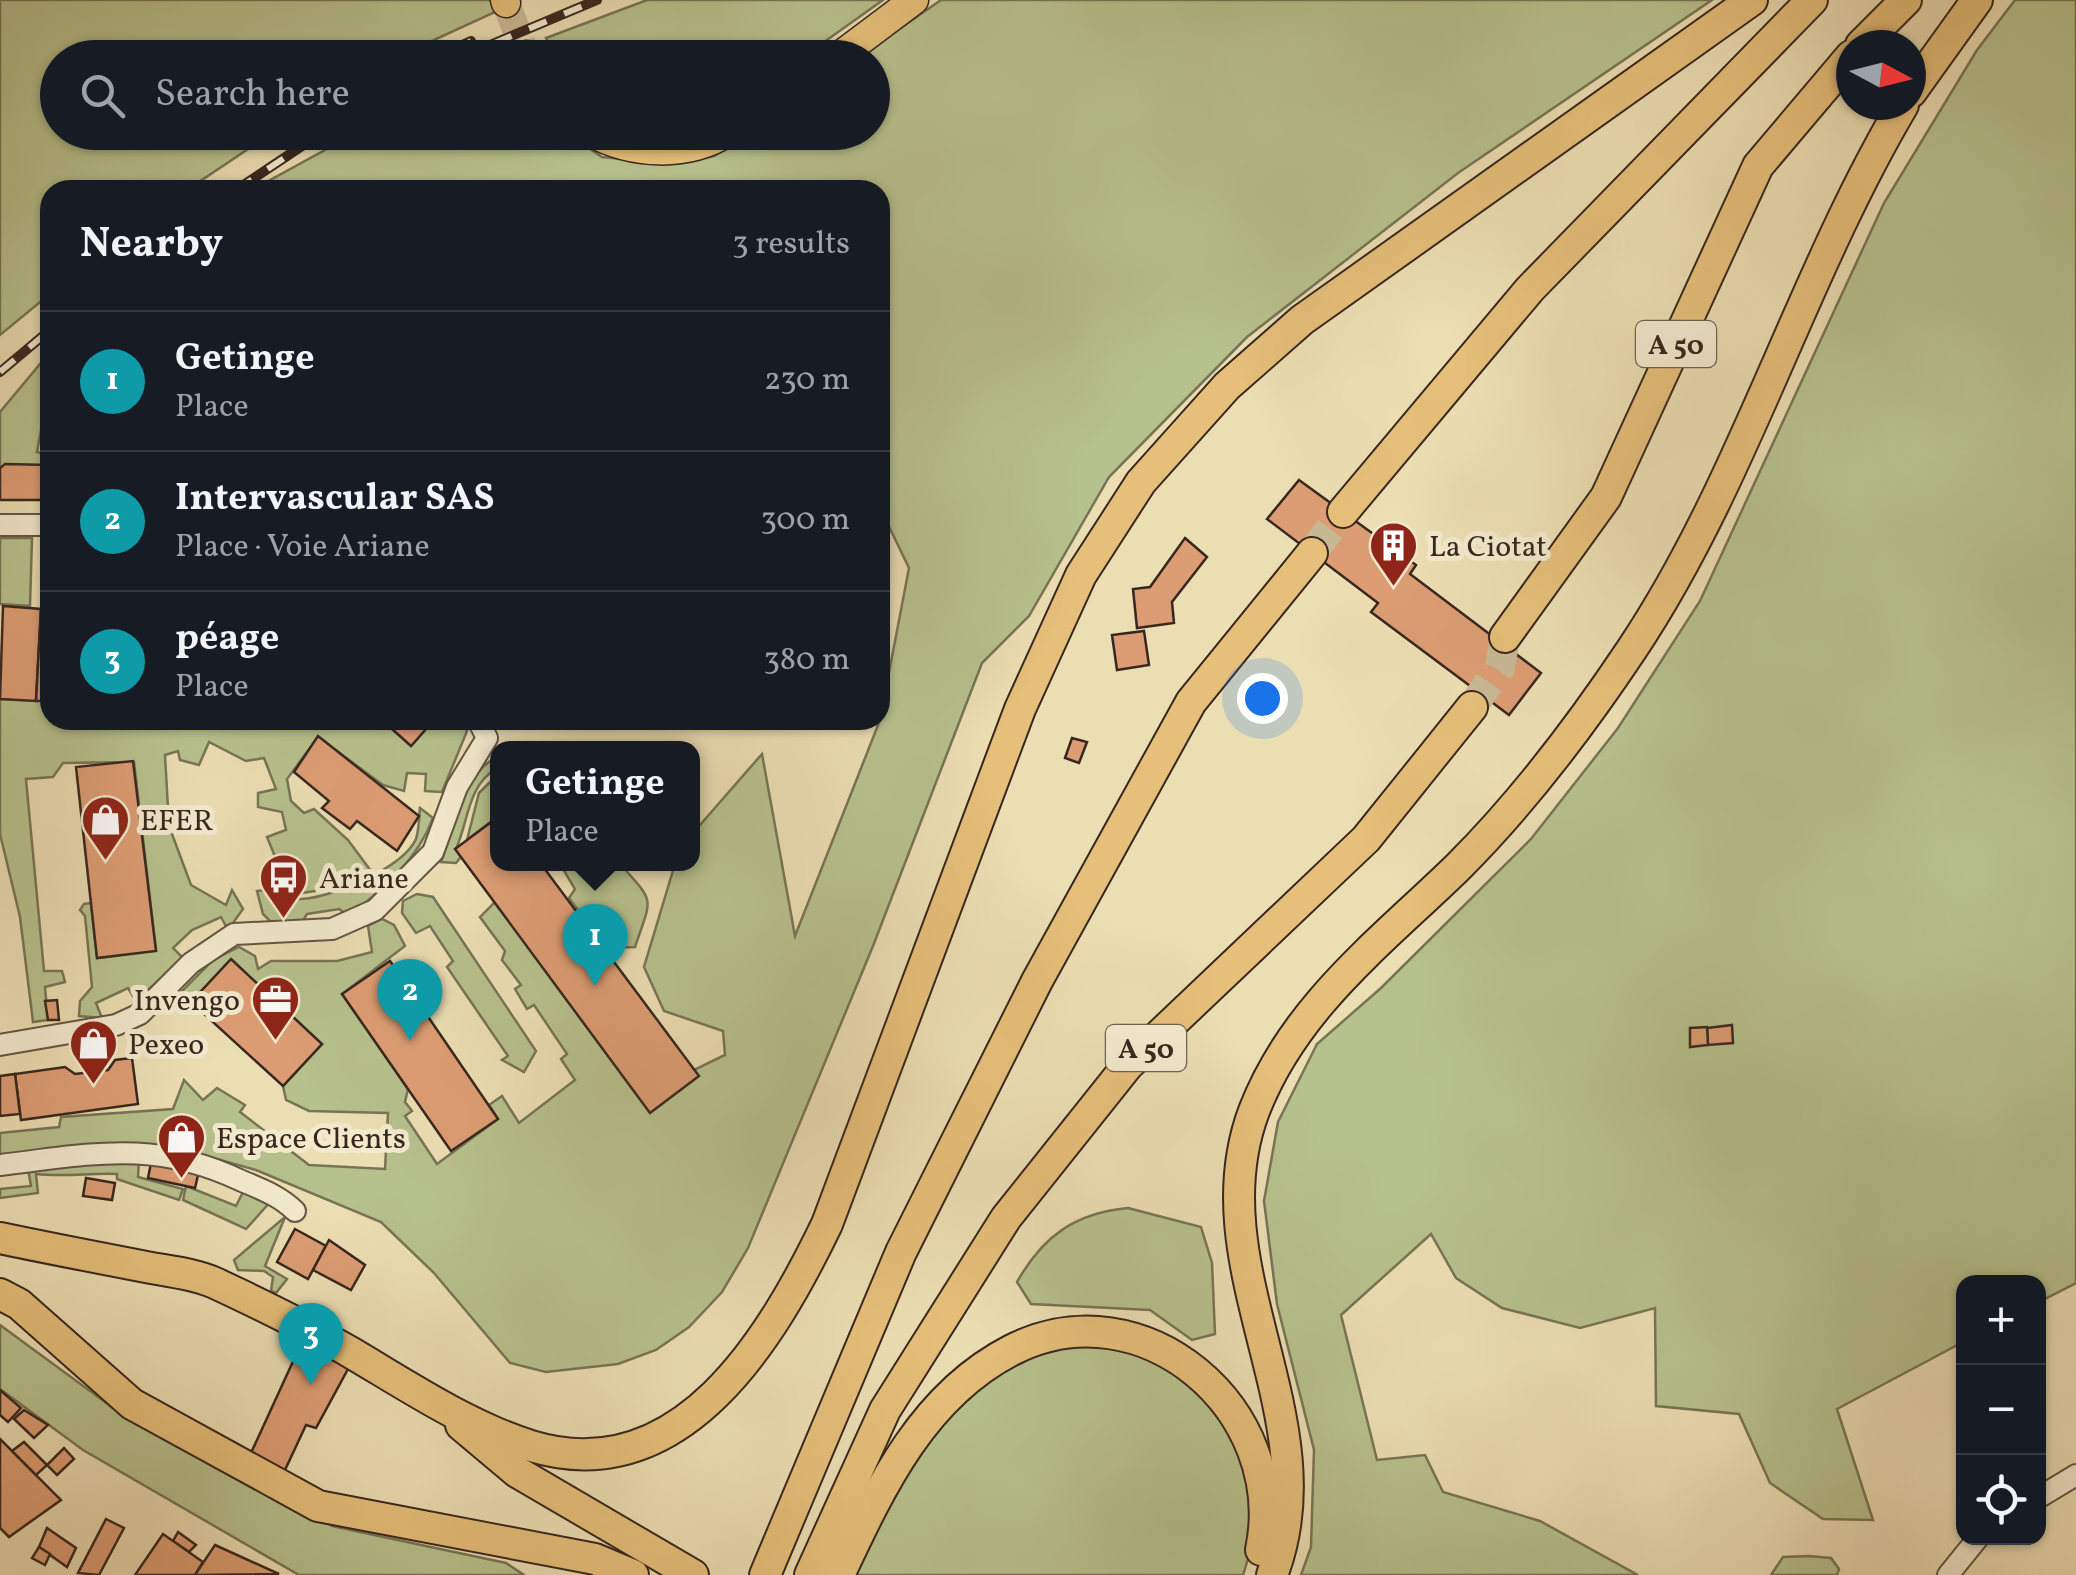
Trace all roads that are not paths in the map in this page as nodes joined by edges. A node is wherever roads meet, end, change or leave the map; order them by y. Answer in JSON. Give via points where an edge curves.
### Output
{"nodes":[{"id":1,"x":914,"y":0,"type":"edge"},
{"id":2,"x":1752,"y":0,"type":"edge"},
{"id":3,"x":1812,"y":0,"type":"edge"},
{"id":4,"x":1906,"y":0,"type":"edge"},
{"id":5,"x":1977,"y":0,"type":"edge"},
{"id":6,"x":1876,"y":30,"type":"edge"},
{"id":7,"x":861,"y":40,"type":"edge"},
{"id":8,"x":1926,"y":71,"type":"edge"},
{"id":9,"x":1836,"y":74,"type":"edge"},
{"id":10,"x":1895,"y":120,"type":"edge"},
{"id":11,"x":1343,"y":512,"type":"tunnel mouth"},
{"id":12,"x":0,"y":525,"type":"edge"},
{"id":13,"x":40,"y":526,"type":"edge"},
{"id":14,"x":1312,"y":553,"type":"tunnel mouth"},
{"id":15,"x":1505,"y":638,"type":"tunnel mouth"},
{"id":16,"x":1472,"y":706,"type":"tunnel mouth"},
{"id":17,"x":483,"y":730,"type":"edge"},
{"id":18,"x":0,"y":1044,"type":"edge"},
{"id":19,"x":0,"y":1165,"type":"edge"},
{"id":20,"x":295,"y":1211,"type":"dead end"},
{"id":21,"x":0,"y":1238,"type":"edge"},
{"id":22,"x":0,"y":1294,"type":"edge"},
{"id":23,"x":429,"y":1398,"type":"junction"},
{"id":24,"x":2076,"y":1476,"type":"edge"},
{"id":25,"x":2046,"y":1493,"type":"edge"},
{"id":26,"x":465,"y":1536,"type":"junction"},
{"id":27,"x":1972,"y":1545,"type":"edge"},
{"id":28,"x":550,"y":1575,"type":"edge"},
{"id":29,"x":633,"y":1575,"type":"edge"},
{"id":30,"x":693,"y":1575,"type":"edge"},
{"id":31,"x":765,"y":1575,"type":"edge"},
{"id":32,"x":810,"y":1575,"type":"edge"},
{"id":33,"x":839,"y":1575,"type":"edge"},
{"id":34,"x":1254,"y":1575,"type":"edge"},
{"id":35,"x":1272,"y":1575,"type":"edge"},
{"id":36,"x":1948,"y":1575,"type":"edge"}],
"edges":[{"from":1,"to":7,"type":"main road"},
{"from":2,"to":23,"type":"highway","via":[[1302,320],[1227,386],[1141,482],[1081,575],[1020,709],[827,1224],[799,1282],[702,1410],[660,1440],[621,1451],[571,1453],[530,1446]]},
{"from":3,"to":11,"type":"highway","via":[[1530,289]]},
{"from":4,"to":6,"type":"highway"},
{"from":5,"to":8,"type":"highway"},
{"from":9,"to":15,"type":"highway","number":"A 50","via":[[1758,166],[1606,497]]},
{"from":10,"to":35,"type":"highway","via":[[1635,645],[1523,798],[1340,977],[1281,1050],[1253,1114],[1239,1175],[1238,1224],[1288,1462],[1286,1514]]},
{"from":12,"to":13,"type":"street"},
{"from":14,"to":31,"type":"highway","via":[[1191,702],[1037,981],[901,1252]]},
{"from":16,"to":32,"type":"highway","number":"A 50","via":[[1366,839],[1128,1065],[1006,1218],[886,1410]]},
{"from":17,"to":18,"type":"street","via":[[433,852],[375,910],[332,929],[234,934],[128,1020],[86,1034]]},
{"from":19,"to":20,"type":"street","via":[[166,1154],[216,1169]]},
{"from":21,"to":23,"type":"highway","via":[[210,1280]]},
{"from":22,"to":26,"type":"highway","via":[[132,1404],[318,1506]]},
{"from":23,"to":30,"type":"highway","via":[[516,1472]]},
{"from":24,"to":25,"type":"street"},
{"from":26,"to":28,"type":"highway"},
{"from":26,"to":29,"type":"highway","via":[[594,1559]]},
{"from":27,"to":36,"type":"street"},
{"from":33,"to":34,"type":"highway","via":[[883,1481],[946,1395],[1014,1349],[1084,1334],[1123,1336],[1169,1354],[1211,1383],[1238,1414],[1266,1489],[1266,1529]]}]}
